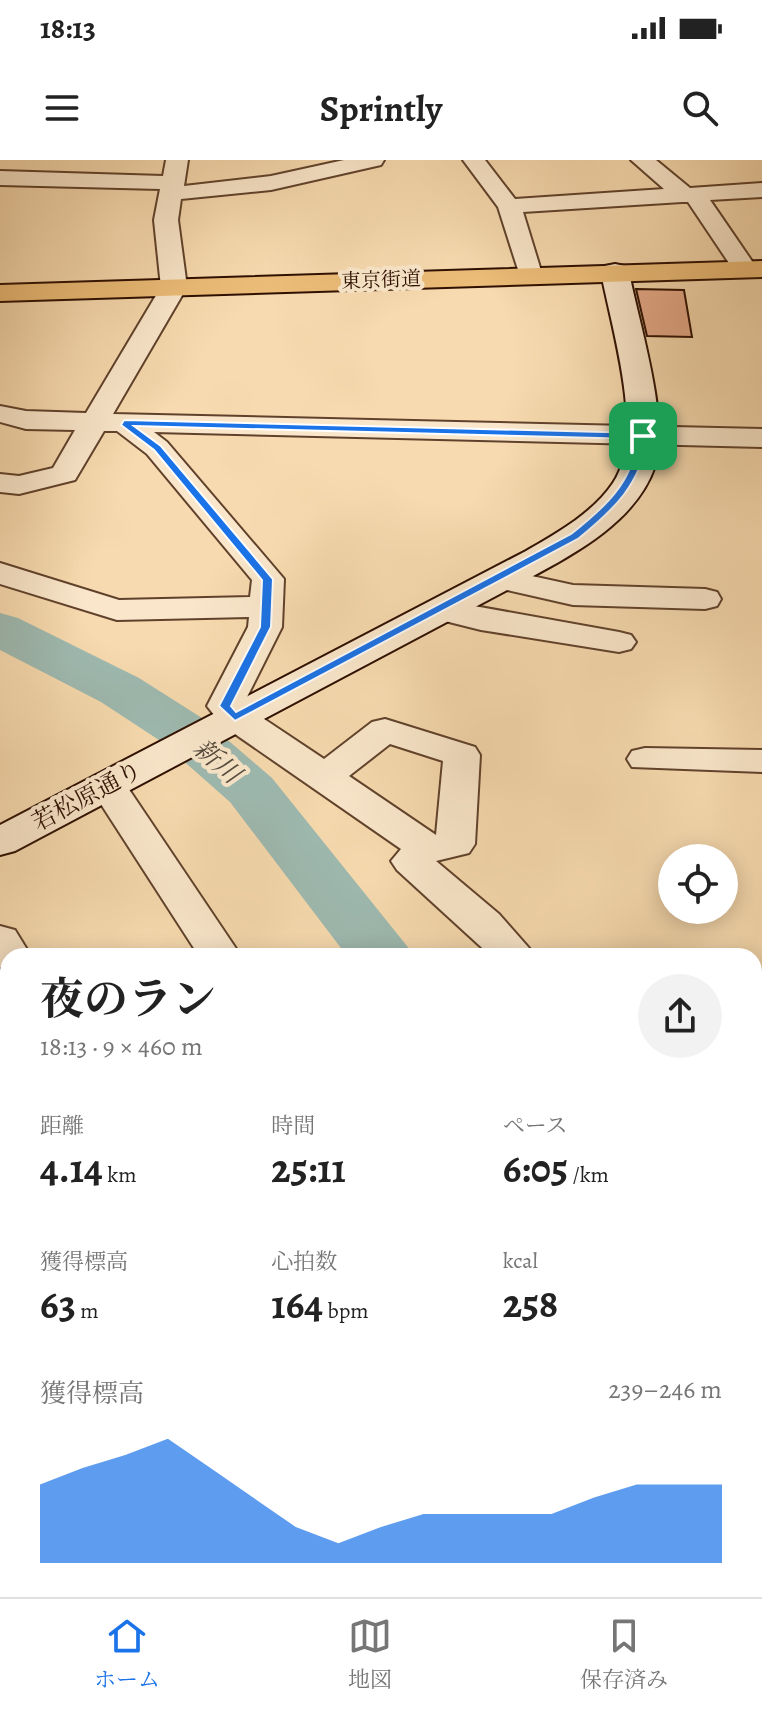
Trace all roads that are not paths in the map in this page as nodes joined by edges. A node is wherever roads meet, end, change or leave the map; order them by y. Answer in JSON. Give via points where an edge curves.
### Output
{"nodes":[{"id":1,"x":373,"y":160,"type":"edge"},
{"id":2,"x":474,"y":160,"type":"edge"},
{"id":3,"x":642,"y":160,"type":"edge"},
{"id":4,"x":0,"y":178,"type":"edge"},
{"id":5,"x":173,"y":179,"type":"edge"},
{"id":6,"x":762,"y":190,"type":"edge"},
{"id":7,"x":691,"y":195,"type":"junction"},
{"id":8,"x":509,"y":206,"type":"junction"},
{"id":9,"x":754,"y":269,"type":"edge"},
{"id":10,"x":615,"y":272,"type":"junction"},
{"id":11,"x":530,"y":274,"type":"junction"},
{"id":12,"x":174,"y":287,"type":"junction"},
{"id":13,"x":0,"y":293,"type":"edge"},
{"id":14,"x":0,"y":414,"type":"edge"},
{"id":15,"x":92,"y":422,"type":"junction"},
{"id":16,"x":124,"y":423,"type":"junction"},
{"id":17,"x":643,"y":436,"type":"junction"},
{"id":18,"x":762,"y":438,"type":"edge"},
{"id":19,"x":0,"y":483,"type":"edge"},
{"id":20,"x":0,"y":573,"type":"edge"},
{"id":21,"x":500,"y":579,"type":"junction"},
{"id":22,"x":705,"y":599,"type":"dead end"},
{"id":23,"x":266,"y":607,"type":"junction"},
{"id":24,"x":441,"y":610,"type":"junction"},
{"id":25,"x":619,"y":642,"type":"dead end"},
{"id":26,"x":205,"y":733,"type":"junction"},
{"id":27,"x":645,"y":759,"type":"dead end"},
{"id":28,"x":762,"y":761,"type":"edge"},
{"id":29,"x":325,"y":776,"type":"junction"},
{"id":30,"x":107,"y":784,"type":"junction"},
{"id":31,"x":0,"y":842,"type":"edge"},
{"id":32,"x":426,"y":849,"type":"junction"},
{"id":33,"x":215,"y":948,"type":"edge"},
{"id":34,"x":507,"y":948,"type":"edge"}],
"edges":[{"from":1,"to":5,"type":"street","via":[[271,183]]},
{"from":2,"to":8,"type":"street"},
{"from":3,"to":7,"type":"street"},
{"from":4,"to":5,"type":"street"},
{"from":5,"to":12,"type":"street","via":[[166,220]]},
{"from":6,"to":7,"type":"street"},
{"from":7,"to":8,"type":"street"},
{"from":7,"to":9,"type":"street"},
{"from":8,"to":11,"type":"street"},
{"from":9,"to":10,"type":"highway","name":"東京街道"},
{"from":10,"to":11,"type":"highway","name":"東京街道"},
{"from":10,"to":17,"type":"street","name":"若松原通り"},
{"from":11,"to":12,"type":"highway","name":"東京街道"},
{"from":12,"to":13,"type":"highway","name":"東京街道"},
{"from":12,"to":15,"type":"street"},
{"from":14,"to":15,"type":"street"},
{"from":15,"to":16,"type":"street"},
{"from":15,"to":19,"type":"street","via":[[64,474],[19,485]]},
{"from":16,"to":17,"type":"street"},
{"from":16,"to":23,"type":"street","via":[[157,448],[268,579]]},
{"from":17,"to":18,"type":"street"},
{"from":17,"to":21,"type":"street","name":"若松原通り","via":[[639,465],[630,482],[598,518]]},
{"from":20,"to":23,"type":"street","via":[[117,610]]},
{"from":21,"to":22,"type":"street","via":[[573,595]]},
{"from":21,"to":24,"type":"street","name":"若松原通り"},
{"from":23,"to":26,"type":"street","via":[[265,627],[225,706]]},
{"from":24,"to":25,"type":"street"},
{"from":24,"to":26,"type":"street","name":"若松原通り"},
{"from":26,"to":29,"type":"street"},
{"from":26,"to":30,"type":"street","name":"若松原通り"},
{"from":27,"to":28,"type":"street"},
{"from":29,"to":32,"type":"street"},
{"from":29,"to":32,"type":"street","via":[[385,730],[462,755],[455,844]]},
{"from":30,"to":31,"type":"street","name":"若松原通り"},
{"from":30,"to":33,"type":"street"},
{"from":32,"to":34,"type":"street","via":[[411,861]]}]}
